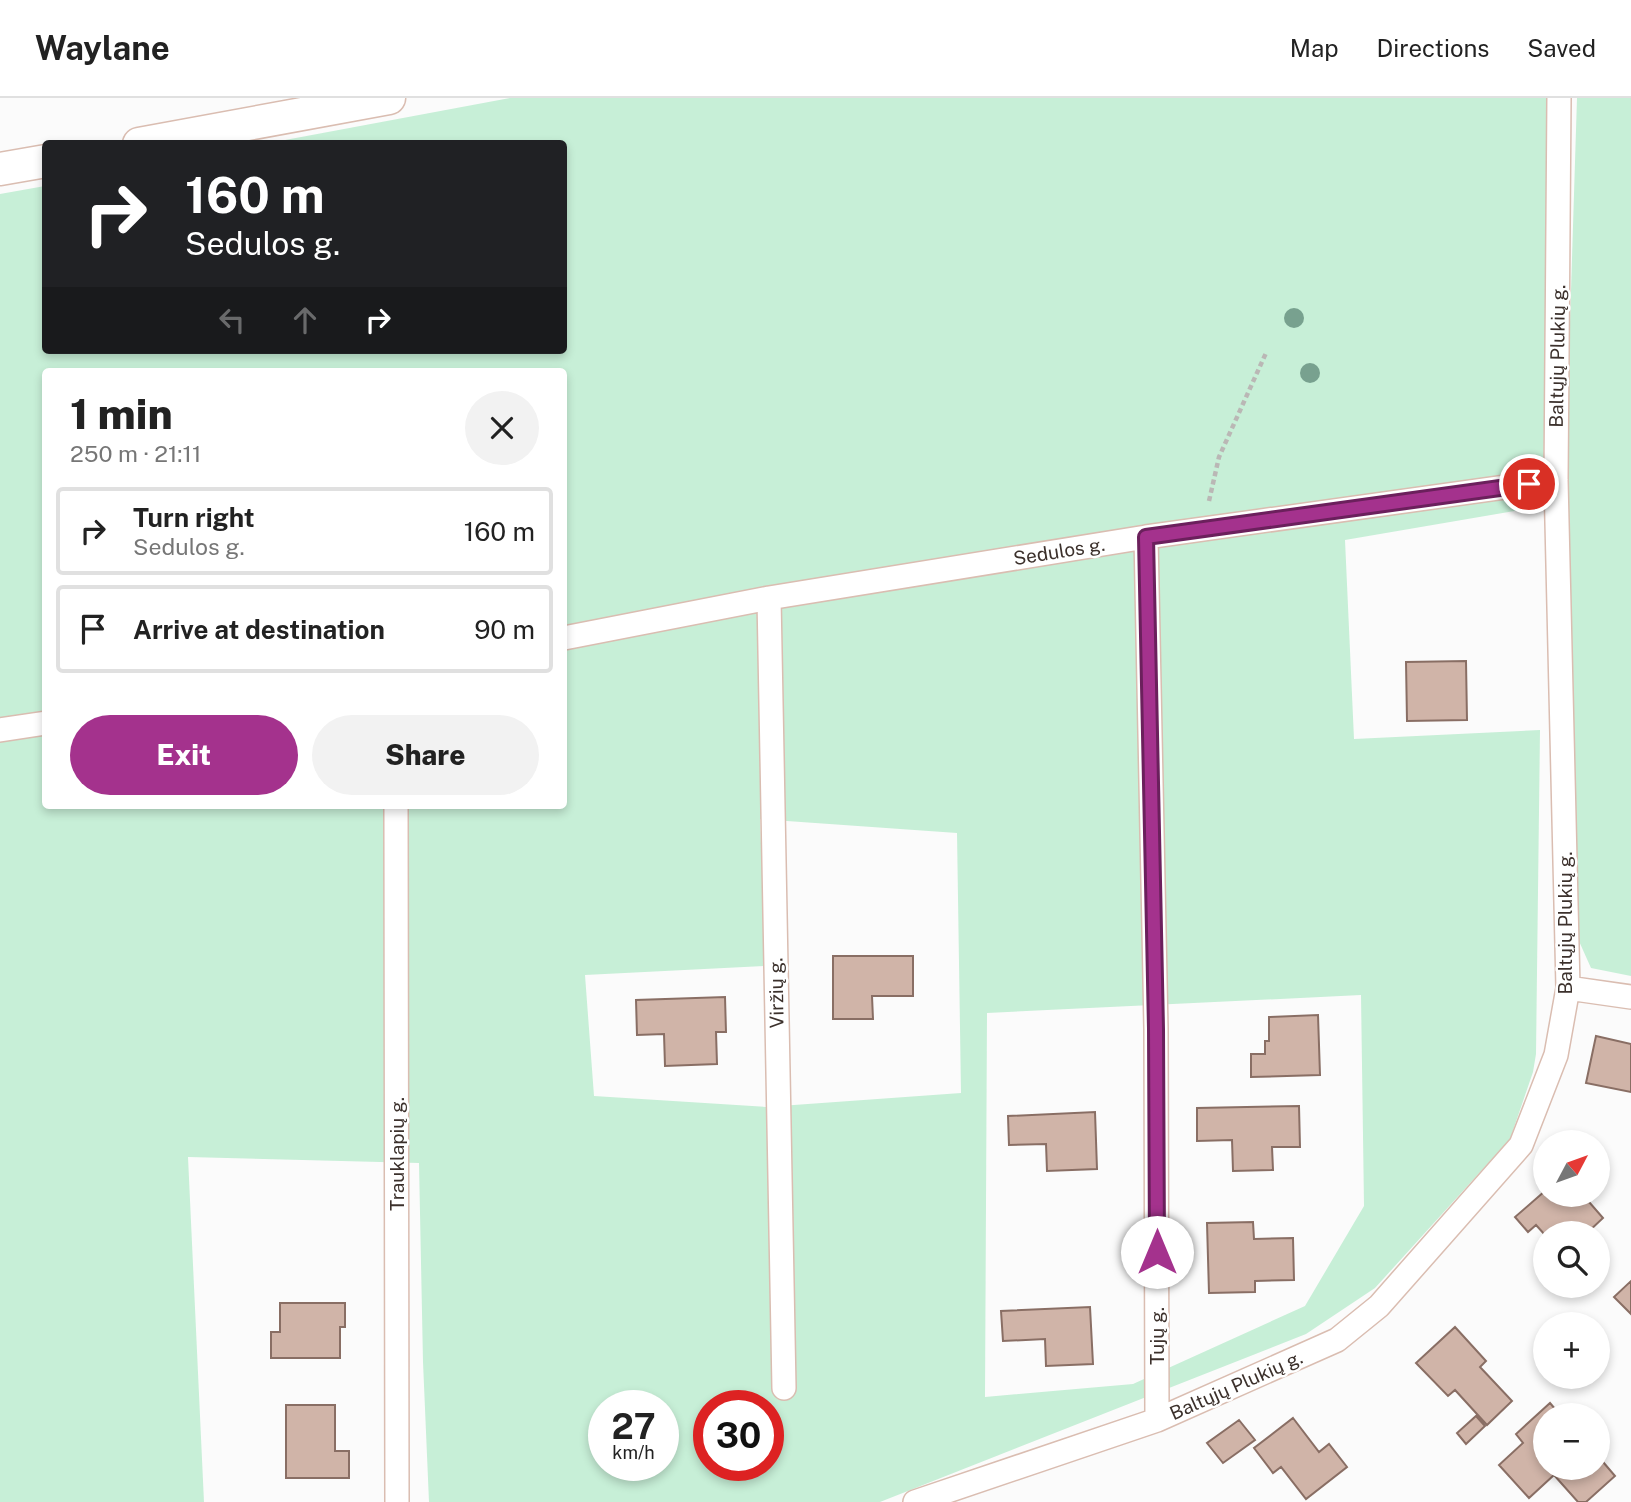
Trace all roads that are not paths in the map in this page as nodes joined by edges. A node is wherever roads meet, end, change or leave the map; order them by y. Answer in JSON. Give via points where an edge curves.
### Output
{"nodes":[{"id":1,"x":389,"y":98,"type":"edge"},
{"id":2,"x":1559,"y":98,"type":"edge"},
{"id":3,"x":161,"y":140,"type":"edge"},
{"id":4,"x":42,"y":161,"type":"edge"},
{"id":5,"x":0,"y":169,"type":"edge"},
{"id":6,"x":1556,"y":480,"type":"junction"},
{"id":7,"x":1146,"y":537,"type":"junction"},
{"id":8,"x":769,"y":598,"type":"junction"},
{"id":9,"x":567,"y":637,"type":"edge"},
{"id":10,"x":42,"y":724,"type":"edge"},
{"id":11,"x":0,"y":730,"type":"edge"},
{"id":12,"x":396,"y":809,"type":"edge"},
{"id":13,"x":1568,"y":988,"type":"junction"},
{"id":14,"x":1631,"y":997,"type":"edge"},
{"id":15,"x":784,"y":1388,"type":"dead end"},
{"id":16,"x":1157,"y":1420,"type":"junction"},
{"id":17,"x":397,"y":1502,"type":"edge"},
{"id":18,"x":915,"y":1502,"type":"edge"}],
"edges":[{"from":1,"to":3,"type":"main road"},
{"from":2,"to":6,"type":"street","name":"Baltųjų Plukių g."},
{"from":4,"to":5,"type":"main road"},
{"from":6,"to":7,"type":"street","name":"Sedulos g."},
{"from":6,"to":13,"type":"street","name":"Baltųjų Plukių g."},
{"from":7,"to":8,"type":"street","name":"Sedulos g."},
{"from":7,"to":16,"type":"street","name":"Tujų g.","via":[[1156,1029]]},
{"from":8,"to":9,"type":"street","name":"Sedulos g."},
{"from":8,"to":15,"type":"street","name":"Viržių g."},
{"from":10,"to":11,"type":"street"},
{"from":12,"to":17,"type":"street","name":"Trauklapių g."},
{"from":13,"to":14,"type":"street"},
{"from":13,"to":16,"type":"street","name":"Baltųjų Plukių g.","via":[[1556,1055],[1521,1144],[1379,1306],[1337,1340]]},
{"from":16,"to":18,"type":"street","name":"Baltųjų Plukių g."}]}
